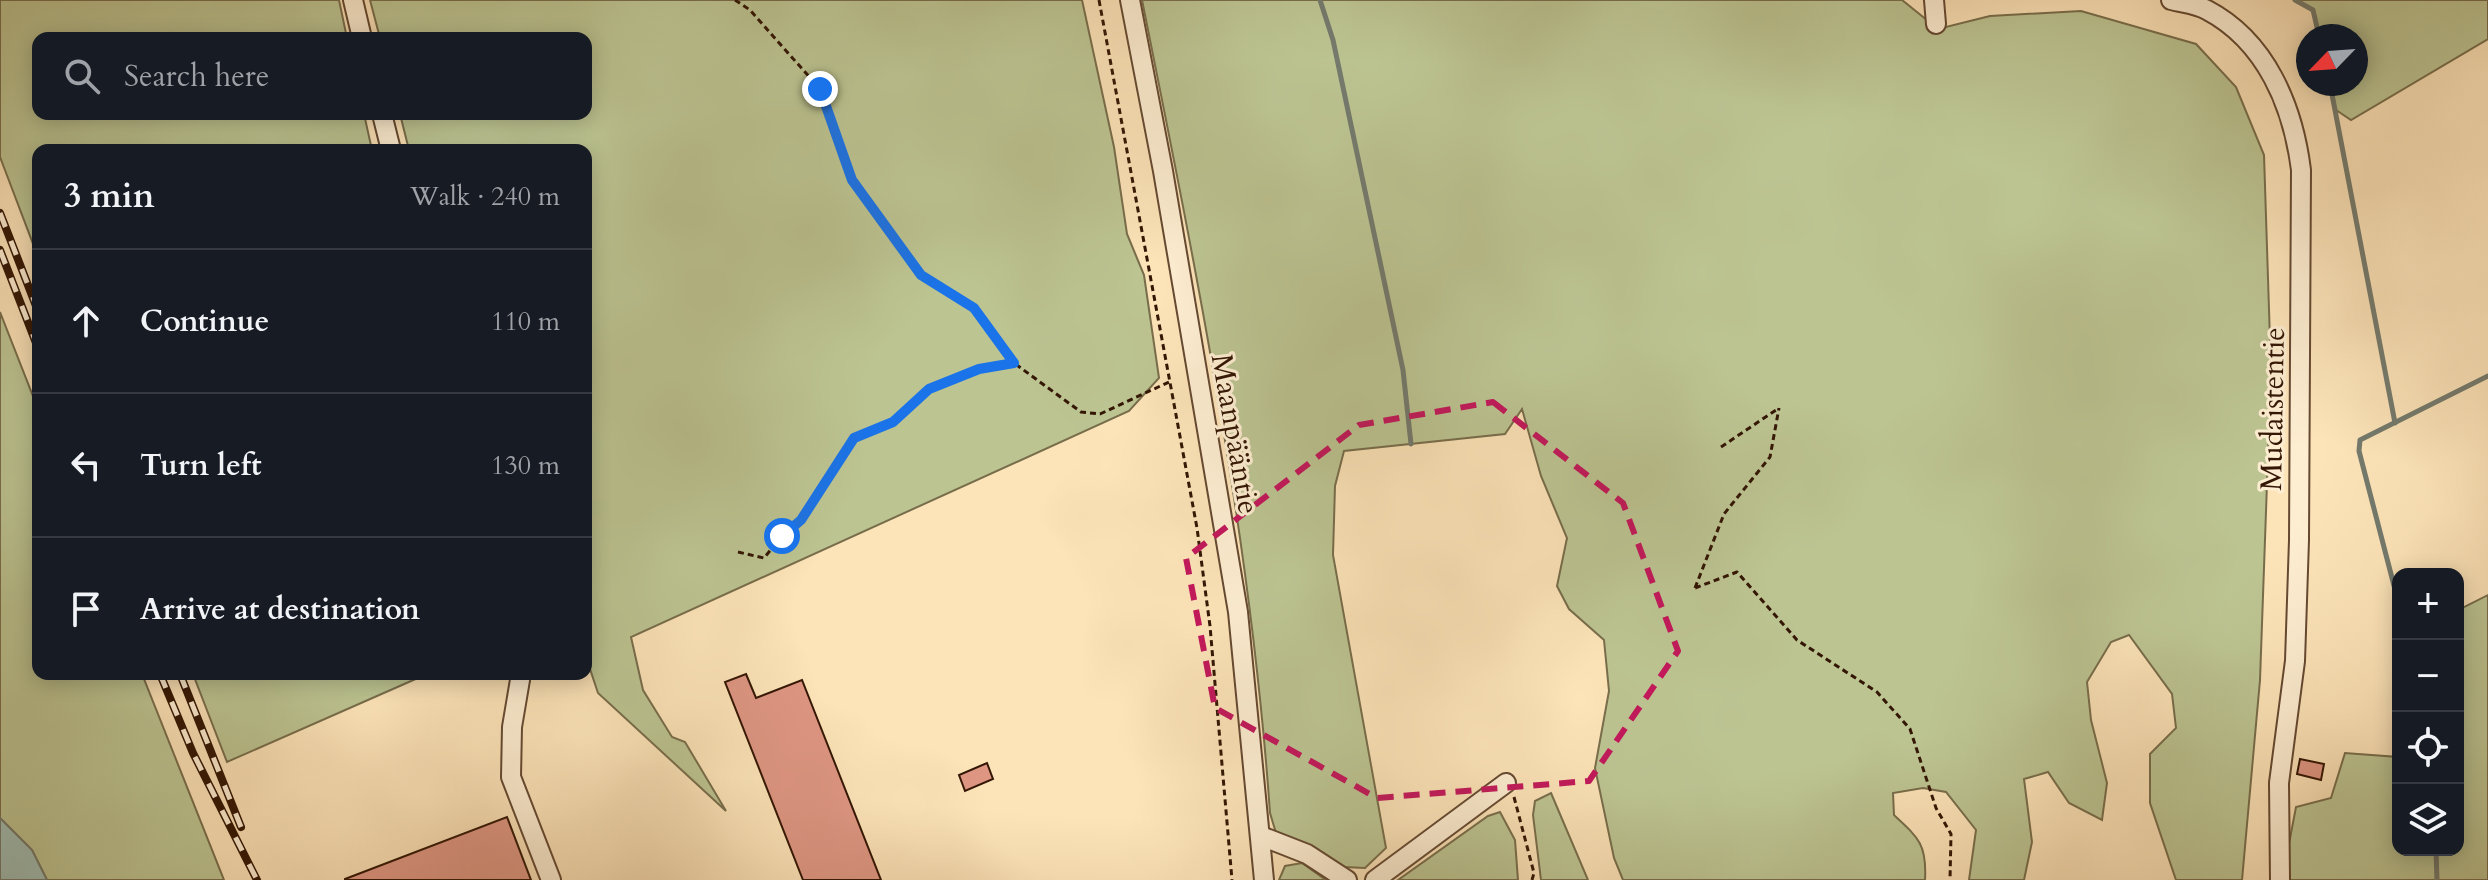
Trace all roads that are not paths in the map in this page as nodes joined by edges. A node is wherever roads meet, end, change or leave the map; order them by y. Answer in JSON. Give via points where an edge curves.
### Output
{"nodes":[{"id":1,"x":353,"y":0,"type":"edge"},
{"id":2,"x":1130,"y":0,"type":"edge"},
{"id":3,"x":1934,"y":0,"type":"edge"},
{"id":4,"x":2171,"y":0,"type":"edge"},
{"id":5,"x":1936,"y":24,"type":"dead end"},
{"id":6,"x":361,"y":32,"type":"edge"},
{"id":7,"x":384,"y":120,"type":"edge"},
{"id":8,"x":390,"y":144,"type":"edge"},
{"id":9,"x":520,"y":680,"type":"edge"},
{"id":10,"x":1506,"y":783,"type":"road end"},
{"id":11,"x":1261,"y":836,"type":"junction"},
{"id":12,"x":551,"y":880,"type":"edge"},
{"id":13,"x":1264,"y":880,"type":"edge"},
{"id":14,"x":1347,"y":880,"type":"edge"},
{"id":15,"x":1375,"y":880,"type":"edge"},
{"id":16,"x":2280,"y":880,"type":"edge"}],
"edges":[{"from":1,"to":6,"type":"street"},
{"from":2,"to":11,"type":"street","name":"Maanpääntie","via":[[1238,612]]},
{"from":3,"to":5,"type":"street"},
{"from":4,"to":16,"type":"street","name":"Mudaistentie","via":[[2205,9],[2250,40],[2284,97],[2296,130],[2301,170],[2299,540],[2295,661],[2279,783]]},
{"from":7,"to":8,"type":"street"},
{"from":9,"to":12,"type":"street","via":[[511,777]]},
{"from":10,"to":15,"type":"street"},
{"from":11,"to":13,"type":"street","name":"Maanpääntie"},
{"from":11,"to":14,"type":"street","via":[[1307,854]]}]}
